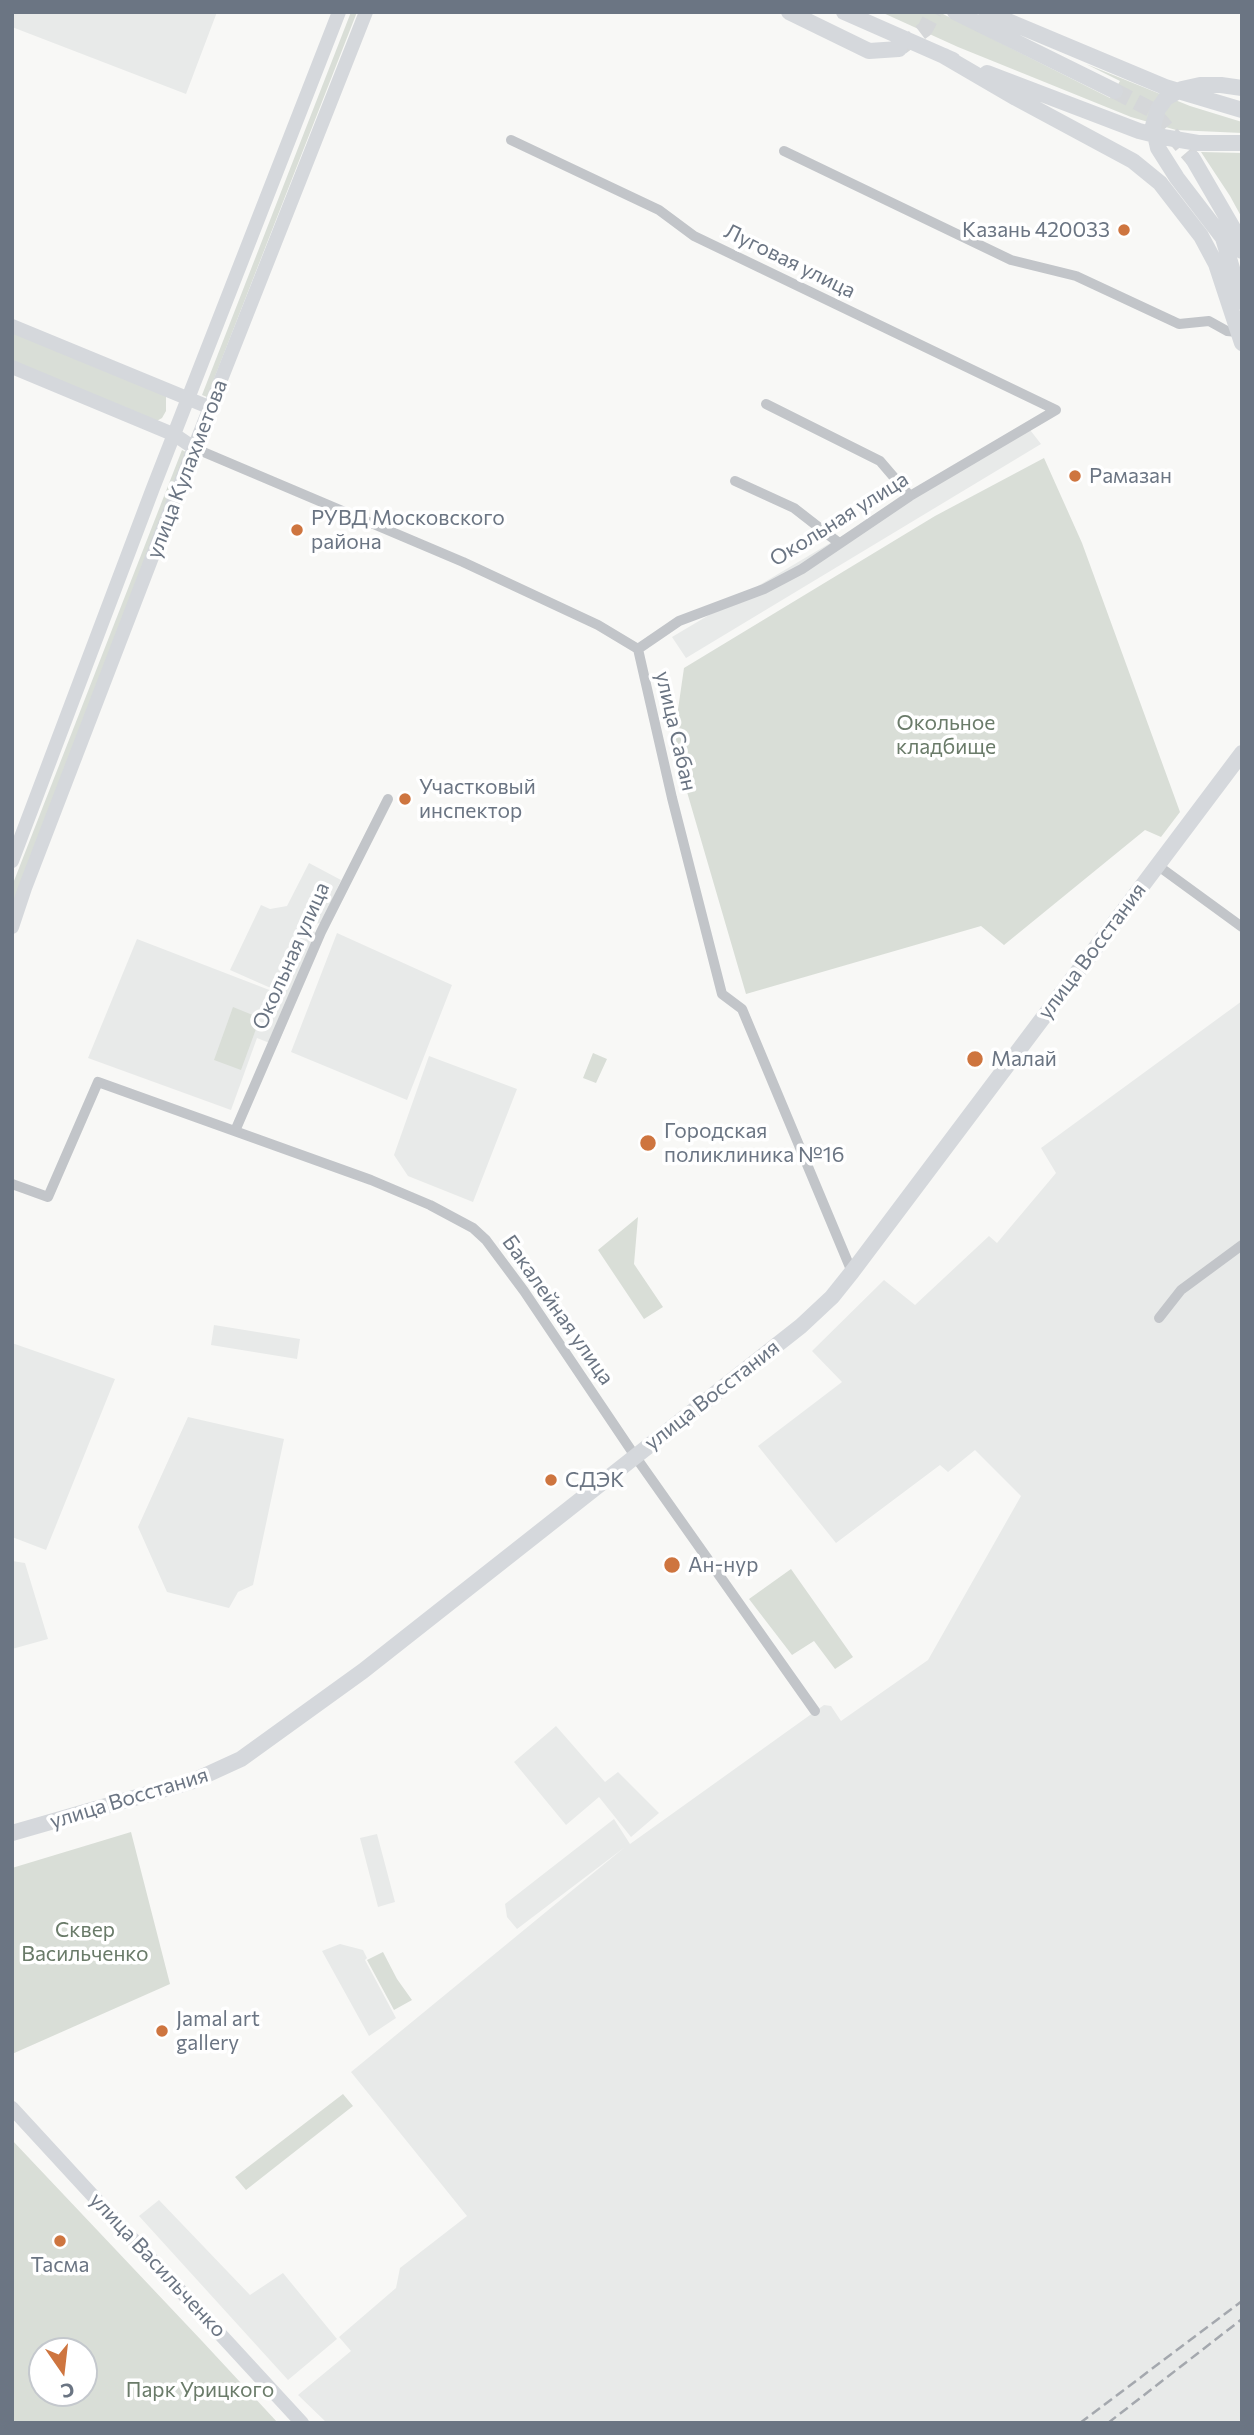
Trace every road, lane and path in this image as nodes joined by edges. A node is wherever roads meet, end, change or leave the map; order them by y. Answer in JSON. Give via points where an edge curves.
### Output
{"nodes":[{"id":1,"x":339,"y":12,"type":"edge"},
{"id":2,"x":366,"y":12,"type":"edge"},
{"id":3,"x":789,"y":12,"type":"edge"},
{"id":4,"x":844,"y":12,"type":"edge"},
{"id":5,"x":955,"y":12,"type":"edge"},
{"id":6,"x":986,"y":12,"type":"edge"},
{"id":7,"x":899,"y":48,"type":"tunnel mouth"},
{"id":8,"x":944,"y":56,"type":"junction"},
{"id":9,"x":1242,"y":88,"type":"edge"},
{"id":10,"x":1115,"y":90,"type":"tunnel mouth"},
{"id":11,"x":1242,"y":110,"type":"edge"},
{"id":12,"x":511,"y":140,"type":"dead end"},
{"id":13,"x":1242,"y":143,"type":"edge"},
{"id":14,"x":785,"y":151,"type":"dead end"},
{"id":15,"x":1193,"y":159,"type":"tunnel mouth"},
{"id":16,"x":1242,"y":250,"type":"edge"},
{"id":17,"x":1242,"y":302,"type":"edge"},
{"id":18,"x":12,"y":326,"type":"edge"},
{"id":19,"x":1239,"y":337,"type":"edge"},
{"id":20,"x":12,"y":367,"type":"edge"},
{"id":21,"x":188,"y":399,"type":"junction"},
{"id":22,"x":766,"y":404,"type":"dead end"},
{"id":23,"x":211,"y":408,"type":"junction"},
{"id":24,"x":1056,"y":410,"type":"joint"},
{"id":25,"x":174,"y":435,"type":"junction"},
{"id":26,"x":194,"y":448,"type":"junction"},
{"id":27,"x":735,"y":481,"type":"dead end"},
{"id":28,"x":910,"y":496,"type":"junction"},
{"id":29,"x":839,"y":543,"type":"junction"},
{"id":30,"x":638,"y":649,"type":"junction"},
{"id":31,"x":1242,"y":753,"type":"edge"},
{"id":32,"x":388,"y":799,"type":"dead end"},
{"id":33,"x":12,"y":861,"type":"edge"},
{"id":34,"x":1157,"y":865,"type":"junction"},
{"id":35,"x":12,"y":927,"type":"edge"},
{"id":36,"x":1242,"y":927,"type":"edge"},
{"id":37,"x":235,"y":1131,"type":"junction"},
{"id":38,"x":12,"y":1184,"type":"edge"},
{"id":39,"x":1242,"y":1245,"type":"edge"},
{"id":40,"x":852,"y":1272,"type":"junction"},
{"id":41,"x":1159,"y":1318,"type":"dead end"},
{"id":42,"x":635,"y":1456,"type":"junction"},
{"id":43,"x":815,"y":1711,"type":"dead end"},
{"id":44,"x":12,"y":1833,"type":"edge"},
{"id":45,"x":12,"y":2108,"type":"edge"},
{"id":46,"x":302,"y":2423,"type":"edge"}],
"edges":[{"from":1,"to":21,"type":"main road","name":"улица Кулахметова"},
{"from":2,"to":23,"type":"main road","name":"улица Кулахметова"},
{"from":3,"to":7,"type":"main road","via":[[869,51]]},
{"from":4,"to":8,"type":"main road"},
{"from":5,"to":10,"type":"main road"},
{"from":6,"to":11,"type":"main road","via":[[1165,88]]},
{"from":8,"to":13,"type":"main road","via":[[1163,138]]},
{"from":8,"to":19,"type":"main road","via":[[1133,161],[1160,183],[1201,236],[1216,264]]},
{"from":9,"to":17,"type":"main road","via":[[1200,85],[1182,89],[1166,98],[1153,126],[1158,148],[1223,238]]},
{"from":12,"to":24,"type":"street","name":"Луговая улица","via":[[659,210],[694,236]]},
{"from":14,"to":19,"type":"street","via":[[1012,260],[1076,276],[1179,324],[1209,321]]},
{"from":15,"to":16,"type":"main road"},
{"from":18,"to":21,"type":"main road"},
{"from":20,"to":25,"type":"main road"},
{"from":21,"to":23,"type":"main road"},
{"from":21,"to":25,"type":"main road","name":"улица Кулахметова"},
{"from":22,"to":28,"type":"street","via":[[880,461]]},
{"from":23,"to":26,"type":"main road","name":"улица Кулахметова"},
{"from":24,"to":28,"type":"street","name":"Окольная улица"},
{"from":25,"to":26,"type":"main road"},
{"from":25,"to":33,"type":"main road","name":"улица Кулахметова"},
{"from":26,"to":30,"type":"street","name":"улица Сабан","via":[[463,562],[598,625]]},
{"from":26,"to":35,"type":"main road","name":"улица Кулахметова"},
{"from":27,"to":29,"type":"street","via":[[794,508]]},
{"from":28,"to":29,"type":"street","name":"Окольная улица"},
{"from":29,"to":30,"type":"street","name":"Окольная улица","via":[[802,569],[764,589],[679,621]]},
{"from":30,"to":40,"type":"street","name":"улица Сабан","via":[[722,994],[742,1010]]},
{"from":31,"to":34,"type":"main road","name":"улица Восстания"},
{"from":32,"to":37,"type":"street","name":"Окольная улица","via":[[321,932]]},
{"from":34,"to":36,"type":"street"},
{"from":34,"to":40,"type":"main road","name":"улица Восстания"},
{"from":37,"to":38,"type":"street","name":"Бакалейная улица","via":[[98,1082],[48,1197]]},
{"from":37,"to":42,"type":"street","name":"Бакалейная улица","via":[[372,1180],[473,1228],[524,1292]]},
{"from":39,"to":41,"type":"street","via":[[1181,1290]]},
{"from":40,"to":42,"type":"main road","name":"улица Восстания","via":[[800,1327]]},
{"from":42,"to":43,"type":"street","name":"Бакалейная улица"},
{"from":42,"to":44,"type":"main road","name":"улица Восстания","via":[[363,1671],[241,1759],[194,1782]]},
{"from":45,"to":46,"type":"main road","name":"улица Васильченко"}]}
